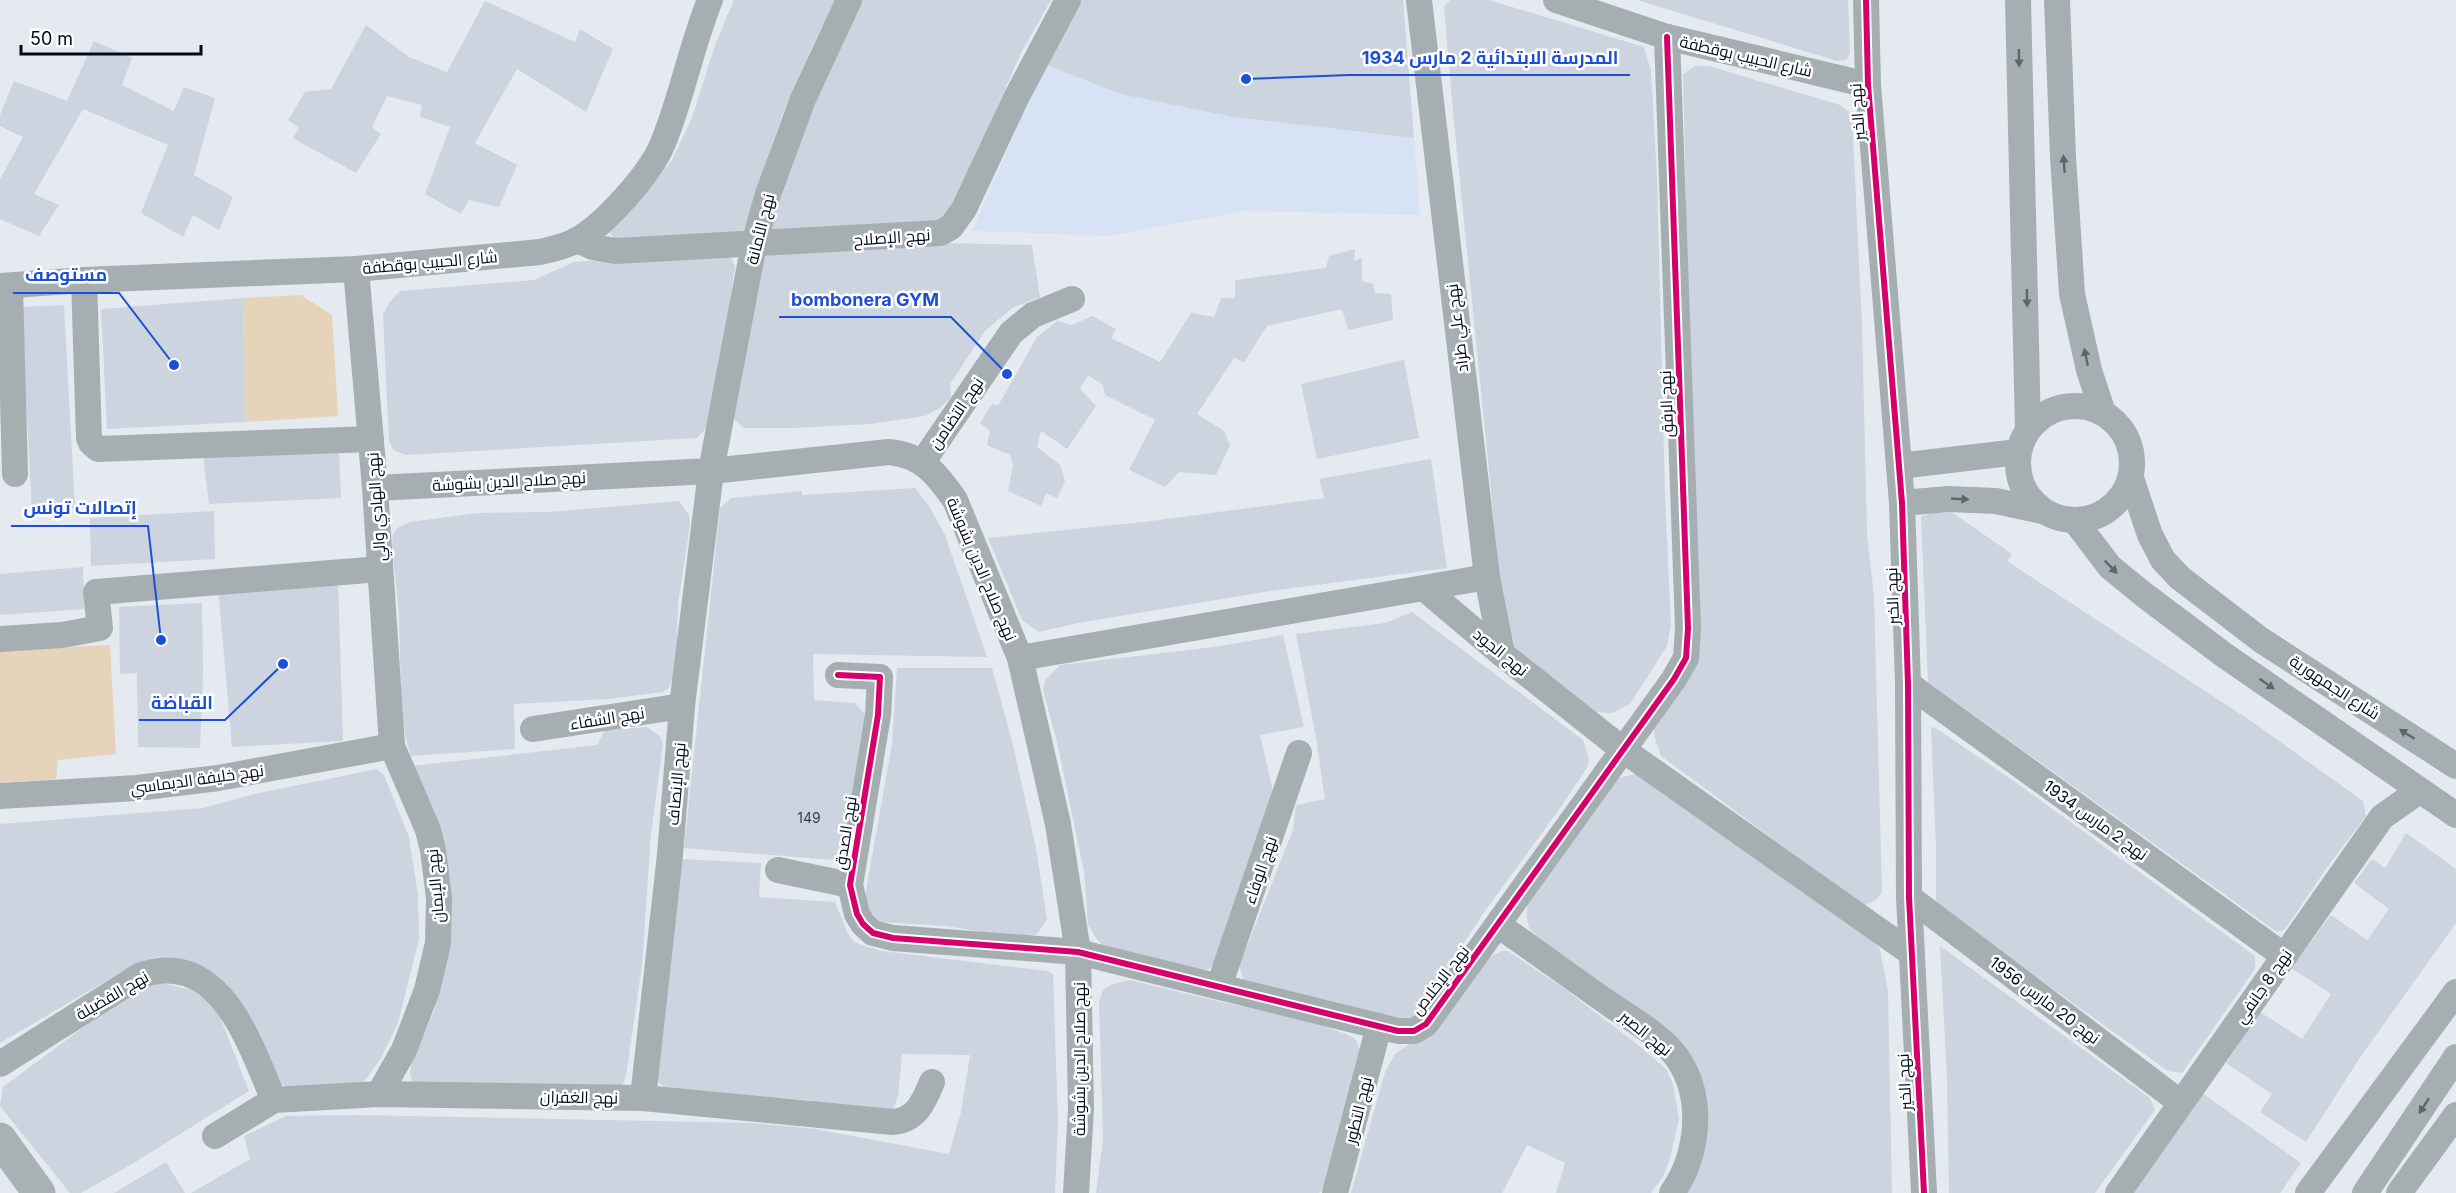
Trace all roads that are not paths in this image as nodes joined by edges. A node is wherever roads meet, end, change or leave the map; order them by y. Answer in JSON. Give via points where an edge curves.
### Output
{"nodes":[{"id":1,"x":710,"y":0,"type":"edge"},
{"id":2,"x":849,"y":0,"type":"edge"},
{"id":3,"x":1068,"y":0,"type":"edge"},
{"id":4,"x":1419,"y":0,"type":"edge"},
{"id":5,"x":1556,"y":0,"type":"edge"},
{"id":6,"x":1866,"y":0,"type":"edge"},
{"id":7,"x":2018,"y":0,"type":"edge"},
{"id":8,"x":2056,"y":0,"type":"edge"},
{"id":9,"x":1667,"y":37,"type":"junction"},
{"id":10,"x":1868,"y":85,"type":"junction"},
{"id":11,"x":577,"y":240,"type":"junction"},
{"id":12,"x":754,"y":244,"type":"junction"},
{"id":13,"x":356,"y":269,"type":"junction"},
{"id":14,"x":84,"y":280,"type":"junction"},
{"id":15,"x":5,"y":286,"type":"edge"},
{"id":16,"x":1072,"y":299,"type":"dead end"},
{"id":17,"x":2103,"y":413,"type":"junction"},
{"id":18,"x":371,"y":439,"type":"junction"},
{"id":19,"x":2023,"y":441,"type":"junction"},
{"id":20,"x":922,"y":463,"type":"junction"},
{"id":21,"x":1899,"y":466,"type":"junction"},
{"id":22,"x":711,"y":471,"type":"junction"},
{"id":23,"x":15,"y":474,"type":"dead end"},
{"id":24,"x":2131,"y":478,"type":"junction"},
{"id":25,"x":375,"y":488,"type":"junction"},
{"id":26,"x":1902,"y":503,"type":"junction"},
{"id":27,"x":2042,"y":511,"type":"junction"},
{"id":28,"x":2075,"y":521,"type":"junction"},
{"id":29,"x":380,"y":569,"type":"junction"},
{"id":30,"x":1487,"y":578,"type":"junction"},
{"id":31,"x":1425,"y":589,"type":"junction"},
{"id":32,"x":0,"y":639,"type":"edge"},
{"id":33,"x":1502,"y":654,"type":"junction"},
{"id":34,"x":1020,"y":658,"type":"junction"},
{"id":35,"x":838,"y":675,"type":"dead end"},
{"id":36,"x":1908,"y":684,"type":"junction"},
{"id":37,"x":682,"y":706,"type":"junction"},
{"id":38,"x":533,"y":729,"type":"dead end"},
{"id":39,"x":392,"y":746,"type":"junction"},
{"id":40,"x":1622,"y":749,"type":"junction"},
{"id":41,"x":1299,"y":753,"type":"dead end"},
{"id":42,"x":2456,"y":766,"type":"edge"},
{"id":43,"x":2419,"y":791,"type":"junction"},
{"id":44,"x":0,"y":796,"type":"edge"},
{"id":45,"x":2456,"y":814,"type":"edge"},
{"id":46,"x":778,"y":870,"type":"dead end"},
{"id":47,"x":850,"y":885,"type":"junction"},
{"id":48,"x":1909,"y":897,"type":"junction"},
{"id":49,"x":1498,"y":925,"type":"junction"},
{"id":50,"x":1078,"y":952,"type":"junction"},
{"id":51,"x":1911,"y":953,"type":"junction"},
{"id":52,"x":2284,"y":956,"type":"junction"},
{"id":53,"x":1220,"y":986,"type":"junction"},
{"id":54,"x":2456,"y":992,"type":"edge"},
{"id":55,"x":1379,"y":1026,"type":"junction"},
{"id":56,"x":2456,"y":1057,"type":"edge"},
{"id":57,"x":0,"y":1064,"type":"edge"},
{"id":58,"x":932,"y":1082,"type":"dead end"},
{"id":59,"x":379,"y":1094,"type":"junction"},
{"id":60,"x":643,"y":1098,"type":"junction"},
{"id":61,"x":274,"y":1100,"type":"junction"},
{"id":62,"x":2181,"y":1103,"type":"junction"},
{"id":63,"x":2456,"y":1115,"type":"edge"},
{"id":64,"x":215,"y":1136,"type":"dead end"},
{"id":65,"x":0,"y":1140,"type":"edge"},
{"id":66,"x":39,"y":1193,"type":"edge"},
{"id":67,"x":1076,"y":1193,"type":"edge"},
{"id":68,"x":1335,"y":1193,"type":"edge"},
{"id":69,"x":1672,"y":1193,"type":"edge"},
{"id":70,"x":1924,"y":1193,"type":"edge"},
{"id":71,"x":2118,"y":1193,"type":"edge"},
{"id":72,"x":2308,"y":1193,"type":"edge"},
{"id":73,"x":2365,"y":1193,"type":"edge"},
{"id":74,"x":2399,"y":1193,"type":"edge"}],
"edges":[{"from":1,"to":11,"type":"street","name":"شارع الحبيب بوقطفة","via":[[663,145],[627,194]]},
{"from":2,"to":12,"type":"street","name":"نهج الأمانة","via":[[789,132]]},
{"from":3,"to":12,"type":"street","name":"نهج الإصلاح","via":[[964,209],[951,227],[931,235]]},
{"from":4,"to":30,"type":"street","name":"نهج علي طراد"},
{"from":5,"to":9,"type":"street","name":"شارع الحبيب بوقطفة"},
{"from":6,"to":10,"type":"street","name":"نهج الخير"},
{"from":7,"to":19,"type":"street","one_way":true},
{"from":17,"to":8,"type":"street","one_way":true,"via":[[2072,294]]},
{"from":9,"to":10,"type":"street","name":"شارع الحبيب بوقطفة"},
{"from":9,"to":40,"type":"street","name":"نهج الرفق","via":[[1688,647],[1674,679]]},
{"from":10,"to":21,"type":"street","name":"نهج الخير"},
{"from":11,"to":12,"type":"street","name":"نهج الإصلاح","via":[[616,251]]},
{"from":11,"to":13,"type":"street","name":"شارع الحبيب بوقطفة","via":[[540,252]]},
{"from":12,"to":22,"type":"street","name":"نهج الأمانة"},
{"from":13,"to":14,"type":"street","name":"شارع الحبيب بوقطفة"},
{"from":13,"to":18,"type":"street","name":"نهج الهادي والي"},
{"from":14,"to":15,"type":"street","name":"شارع الحبيب بوقطفة"},
{"from":14,"to":18,"type":"street","via":[[89,438],[98,449]]},
{"from":15,"to":23,"type":"street"},
{"from":16,"to":20,"type":"street","name":"نهج التضامن","via":[[1034,315],[1011,333]]},
{"from":17,"to":19,"type":"street","via":[[2090,407],[2049,411]]},
{"from":17,"to":24,"type":"street","via":[[2125,434],[2131,448]]},
{"from":18,"to":25,"type":"street","name":"نهج الهادي والي"},
{"from":19,"to":21,"type":"street"},
{"from":19,"to":27,"type":"street","via":[[2018,469],[2022,485]]},
{"from":20,"to":22,"type":"street","name":"نهج صلاح الدين بشوشة","via":[[906,454],[872,453]]},
{"from":20,"to":34,"type":"street","name":"نهج صلاح الدين بشوشة","via":[[955,500]]},
{"from":21,"to":26,"type":"street","name":"نهج الخير"},
{"from":22,"to":25,"type":"street","name":"نهج صلاح الدين بشوشة"},
{"from":22,"to":37,"type":"street","name":"نهج الإنصاف"},
{"from":24,"to":28,"type":"street","via":[[2120,498],[2104,513]]},
{"from":42,"to":24,"type":"street","name":"شارع الجمهورية","one_way":true,"via":[[2261,640],[2180,578],[2163,560],[2150,535]]},
{"from":25,"to":29,"type":"street","name":"نهج الهادي والي"},
{"from":26,"to":27,"type":"street","one_way":true,"via":[[1996,501]]},
{"from":26,"to":36,"type":"street","name":"نهج الخير"},
{"from":27,"to":28,"type":"street"},
{"from":28,"to":43,"type":"street","one_way":true,"via":[[2110,567],[2143,594]]},
{"from":29,"to":32,"type":"street","via":[[96,591],[100,628]]},
{"from":29,"to":39,"type":"street","name":"نهج الهادي والي"},
{"from":30,"to":31,"type":"street"},
{"from":30,"to":33,"type":"street","name":"نهج علي طراد"},
{"from":31,"to":33,"type":"street","name":"نهج الجود"},
{"from":31,"to":34,"type":"street"},
{"from":33,"to":40,"type":"street","name":"نهج الجود"},
{"from":34,"to":50,"type":"street","name":"نهج صلاح الدين بشوشة","via":[[1058,824]]},
{"from":35,"to":47,"type":"street","name":"نهج الصدق","via":[[880,676],[878,715]]},
{"from":36,"to":48,"type":"street","name":"نهج الخير"},
{"from":36,"to":52,"type":"street","name":"نهج 2 مارس 1934"},
{"from":37,"to":38,"type":"street","name":"نهج الشفاء"},
{"from":37,"to":60,"type":"street","name":"نهج الإنصاف"},
{"from":39,"to":44,"type":"street","name":"نهج خليفة الديماسي","via":[[207,780]]},
{"from":39,"to":59,"type":"street","name":"نهج الإيمان","via":[[428,830],[437,874],[439,917],[438,943],[427,990],[404,1050]]},
{"from":40,"to":49,"type":"street","name":"نهج الإخلاص"},
{"from":40,"to":51,"type":"street","name":"نهج الجود"},
{"from":41,"to":53,"type":"street","name":"نهج الوفاء"},
{"from":43,"to":45,"type":"street"},
{"from":43,"to":52,"type":"street","name":"نهج 8 جانفي","via":[[2382,817]]},
{"from":46,"to":47,"type":"street","name":"نهج الصدق"},
{"from":47,"to":50,"type":"street","name":"نهج الصدق","via":[[859,918],[867,929],[880,936]]},
{"from":48,"to":51,"type":"street","name":"نهج الخير"},
{"from":48,"to":62,"type":"street","name":"نهج 20 مارس 1956"},
{"from":49,"to":55,"type":"street","name":"نهج الإخلاص","via":[[1426,1024],[1408,1032]]},
{"from":49,"to":69,"type":"street","name":"نهج الصبر","via":[[1651,1033],[1678,1059],[1690,1086],[1695,1122],[1691,1155]]},
{"from":50,"to":53,"type":"street","name":"نهج الإخلاص"},
{"from":50,"to":67,"type":"street","name":"نهج صلاح الدين بشوشة","via":[[1082,1109]]},
{"from":51,"to":70,"type":"street","name":"نهج الخير"},
{"from":52,"to":62,"type":"street","name":"نهج 8 جانفي"},
{"from":53,"to":55,"type":"street","name":"نهج الإخلاص"},
{"from":54,"to":72,"type":"street"},
{"from":55,"to":68,"type":"street","name":"نهج التطور"},
{"from":56,"to":73,"type":"street","one_way":true},
{"from":57,"to":61,"type":"street","name":"نهج الفضيلة","via":[[141,975],[172,970],[212,987],[226,1003]]},
{"from":58,"to":60,"type":"street","name":"نهج الغفران","via":[[922,1106],[904,1120],[893,1122]]},
{"from":59,"to":60,"type":"street","name":"نهج الغفران"},
{"from":59,"to":61,"type":"street","name":"نهج الغفران"},
{"from":61,"to":64,"type":"street","name":"نهج الغفران"},
{"from":62,"to":71,"type":"street","name":"نهج 8 جانفي"},
{"from":63,"to":74,"type":"street"},
{"from":65,"to":66,"type":"main road"}]}
